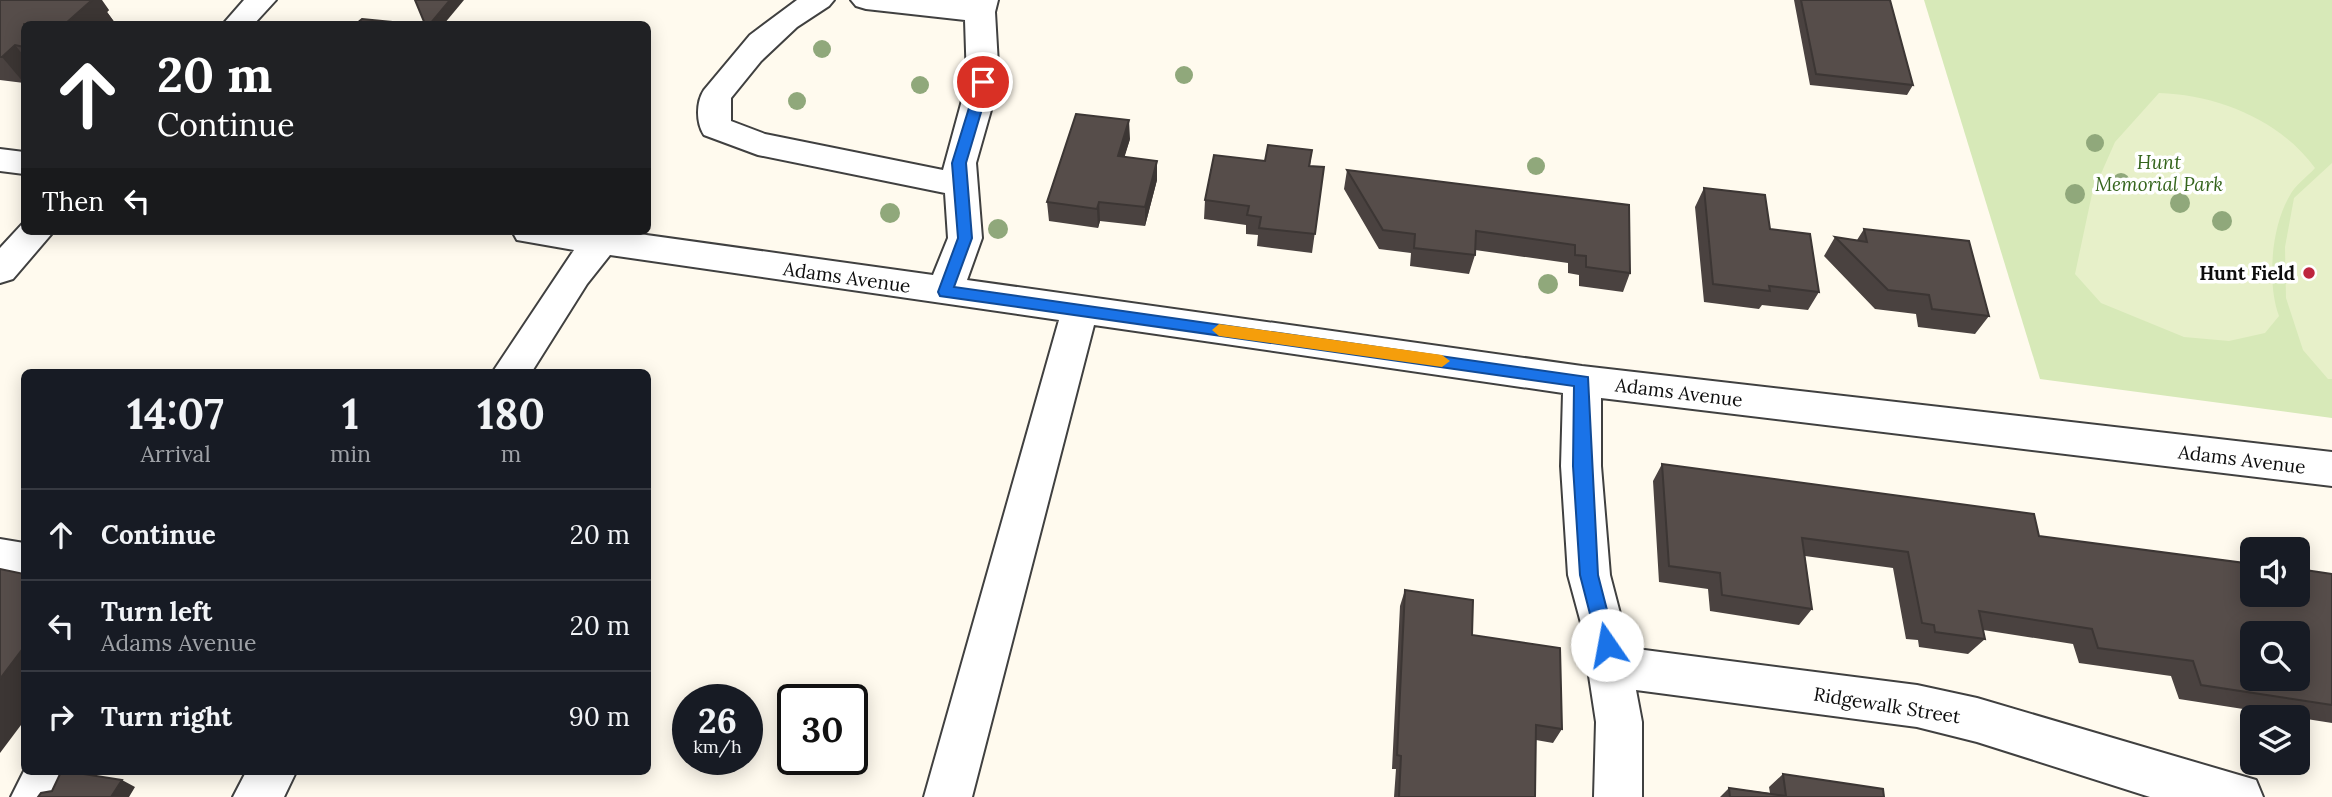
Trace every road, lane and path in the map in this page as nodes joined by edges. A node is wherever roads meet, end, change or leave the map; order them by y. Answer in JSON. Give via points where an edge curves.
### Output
{"nodes":[{"id":1,"x":261,"y":0,"type":"edge"},
{"id":2,"x":819,"y":0,"type":"edge"},
{"id":3,"x":866,"y":0,"type":"edge"},
{"id":4,"x":981,"y":6,"type":"edge"},
{"id":5,"x":241,"y":21,"type":"edge"},
{"id":6,"x":0,"y":160,"type":"edge"},
{"id":7,"x":21,"y":163,"type":"edge"},
{"id":8,"x":961,"y":185,"type":"junction"},
{"id":9,"x":33,"y":235,"type":"edge"},
{"id":10,"x":559,"y":235,"type":"edge"},
{"id":11,"x":603,"y":241,"type":"junction"},
{"id":12,"x":0,"y":270,"type":"edge"},
{"id":13,"x":945,"y":292,"type":"junction"},
{"id":14,"x":1080,"y":310,"type":"junction"},
{"id":15,"x":514,"y":369,"type":"edge"},
{"id":16,"x":1582,"y":381,"type":"junction"},
{"id":17,"x":2332,"y":469,"type":"edge"},
{"id":18,"x":0,"y":557,"type":"edge"},
{"id":19,"x":21,"y":560,"type":"edge"},
{"id":20,"x":1610,"y":666,"type":"junction"},
{"id":21,"x":50,"y":775,"type":"edge"},
{"id":22,"x":271,"y":775,"type":"edge"},
{"id":23,"x":35,"y":797,"type":"edge"},
{"id":24,"x":257,"y":797,"type":"edge"},
{"id":25,"x":948,"y":797,"type":"edge"},
{"id":26,"x":1618,"y":797,"type":"edge"},
{"id":27,"x":2239,"y":797,"type":"edge"}],
"edges":[{"from":1,"to":5,"type":"street"},
{"from":2,"to":8,"type":"street","via":[[764,36],[715,97],[715,128],[758,144]]},
{"from":3,"to":4,"type":"street"},
{"from":4,"to":8,"type":"street","via":[[983,82],[959,163]]},
{"from":6,"to":7,"type":"street"},
{"from":8,"to":13,"type":"street","via":[[965,238]]},
{"from":9,"to":12,"type":"street"},
{"from":10,"to":11,"type":"street","name":"Adams Avenue"},
{"from":11,"to":13,"type":"street","name":"Adams Avenue"},
{"from":11,"to":15,"type":"street","via":[[574,275]]},
{"from":13,"to":14,"type":"street","name":"Adams Avenue"},
{"from":14,"to":16,"type":"street","name":"Adams Avenue"},
{"from":14,"to":25,"type":"street"},
{"from":16,"to":17,"type":"street","name":"Adams Avenue"},
{"from":16,"to":20,"type":"street","via":[[1589,575]]},
{"from":18,"to":19,"type":"street"},
{"from":20,"to":26,"type":"street","via":[[1619,722]]},
{"from":20,"to":27,"type":"street","name":"Ridgewalk Street","via":[[1917,706]]},
{"from":21,"to":23,"type":"street"},
{"from":22,"to":24,"type":"street"}]}
